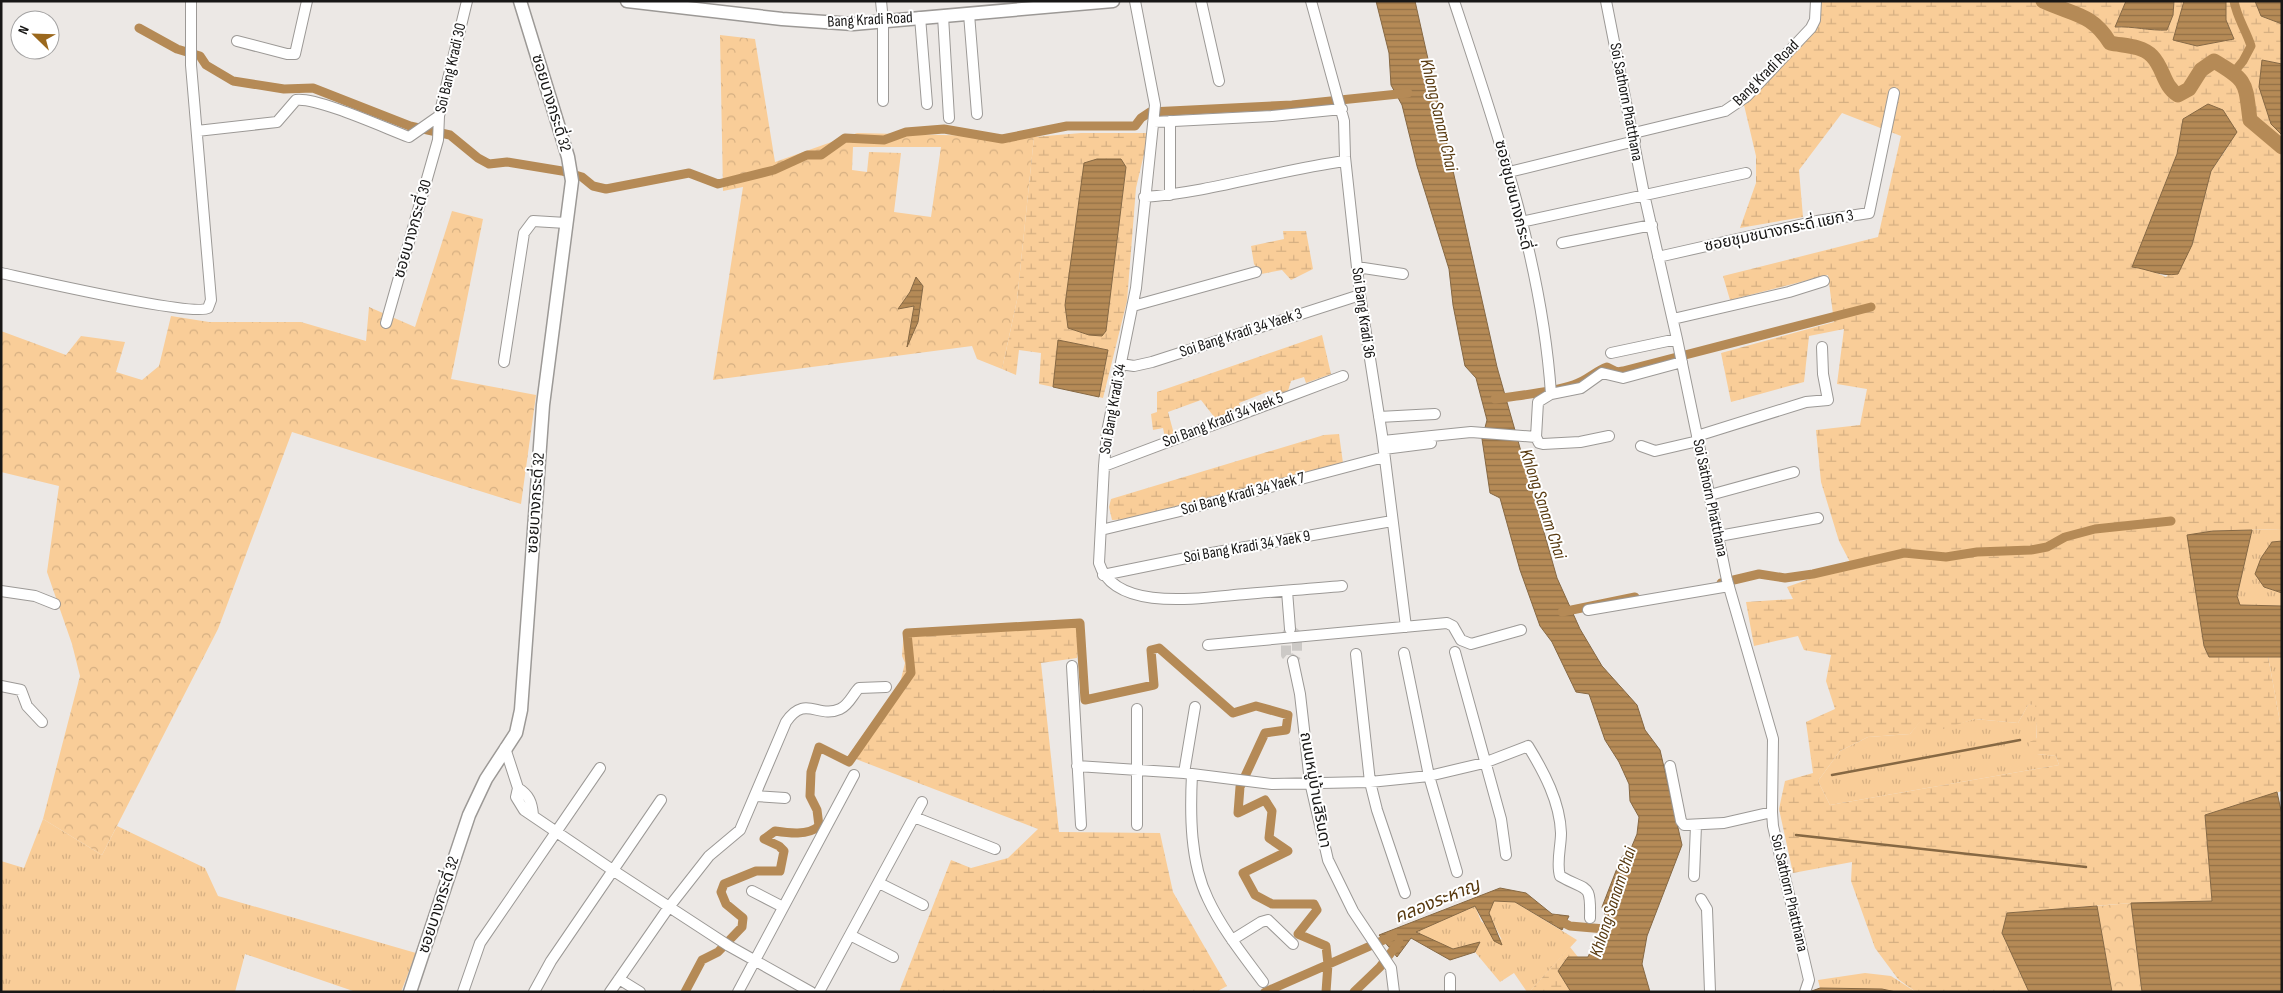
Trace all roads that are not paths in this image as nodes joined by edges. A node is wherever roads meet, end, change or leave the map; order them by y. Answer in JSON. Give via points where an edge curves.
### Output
{"nodes":[{"id":1,"x":191,"y":1,"type":"edge"},
{"id":2,"x":307,"y":1,"type":"edge"},
{"id":3,"x":467,"y":1,"type":"edge"},
{"id":4,"x":520,"y":1,"type":"edge"},
{"id":5,"x":627,"y":1,"type":"edge"},
{"id":6,"x":881,"y":1,"type":"edge"},
{"id":7,"x":1113,"y":1,"type":"edge"},
{"id":8,"x":1135,"y":1,"type":"edge"},
{"id":9,"x":1201,"y":1,"type":"edge"},
{"id":10,"x":1311,"y":1,"type":"edge"},
{"id":11,"x":1454,"y":1,"type":"edge"},
{"id":12,"x":1606,"y":1,"type":"edge"},
{"id":13,"x":1816,"y":1,"type":"edge"},
{"id":14,"x":1082,"y":3,"type":"edge"},
{"id":15,"x":969,"y":14,"type":"junction"},
{"id":16,"x":942,"y":16,"type":"junction"},
{"id":17,"x":920,"y":18,"type":"junction"},
{"id":18,"x":883,"y":21,"type":"junction"},
{"id":19,"x":237,"y":41,"type":"dead end"},
{"id":20,"x":1219,"y":81,"type":"dead end"},
{"id":21,"x":1894,"y":93,"type":"dead end"},
{"id":22,"x":883,"y":101,"type":"dead end"},
{"id":23,"x":927,"y":104,"type":"dead end"},
{"id":24,"x":1340,"y":104,"type":"junction"},
{"id":25,"x":977,"y":114,"type":"dead end"},
{"id":26,"x":1155,"y":114,"type":"junction"},
{"id":27,"x":439,"y":116,"type":"junction"},
{"id":28,"x":949,"y":118,"type":"dead end"},
{"id":29,"x":1170,"y":121,"type":"junction"},
{"id":30,"x":197,"y":131,"type":"junction"},
{"id":31,"x":1634,"y":137,"type":"junction"},
{"id":32,"x":438,"y":138,"type":"joint"},
{"id":33,"x":1346,"y":161,"type":"junction"},
{"id":34,"x":1509,"y":172,"type":"junction"},
{"id":35,"x":1746,"y":173,"type":"dead end"},
{"id":36,"x":1644,"y":194,"type":"junction"},
{"id":37,"x":1170,"y":195,"type":"junction"},
{"id":38,"x":1144,"y":197,"type":"junction"},
{"id":39,"x":1520,"y":222,"type":"junction"},
{"id":40,"x":566,"y":223,"type":"junction"},
{"id":41,"x":1652,"y":225,"type":"junction"},
{"id":42,"x":1562,"y":243,"type":"dead end"},
{"id":43,"x":1658,"y":257,"type":"junction"},
{"id":44,"x":1357,"y":267,"type":"junction"},
{"id":45,"x":1256,"y":272,"type":"dead end"},
{"id":46,"x":1,"y":274,"type":"edge"},
{"id":47,"x":1403,"y":274,"type":"dead end"},
{"id":48,"x":1824,"y":281,"type":"dead end"},
{"id":49,"x":1360,"y":295,"type":"junction"},
{"id":50,"x":1133,"y":306,"type":"junction"},
{"id":51,"x":1672,"y":319,"type":"junction"},
{"id":52,"x":386,"y":323,"type":"dead end"},
{"id":53,"x":1677,"y":339,"type":"junction"},
{"id":54,"x":1822,"y":347,"type":"dead end"},
{"id":55,"x":1611,"y":353,"type":"dead end"},
{"id":56,"x":1681,"y":359,"type":"junction"},
{"id":57,"x":504,"y":362,"type":"dead end"},
{"id":58,"x":1121,"y":364,"type":"junction"},
{"id":59,"x":1343,"y":376,"type":"dead end"},
{"id":60,"x":1551,"y":391,"type":"junction"},
{"id":61,"x":1435,"y":414,"type":"dead end"},
{"id":62,"x":1379,"y":417,"type":"junction"},
{"id":63,"x":1609,"y":436,"type":"dead end"},
{"id":64,"x":1536,"y":437,"type":"junction"},
{"id":65,"x":1698,"y":439,"type":"junction"},
{"id":66,"x":1444,"y":441,"type":"dead end"},
{"id":67,"x":1641,"y":446,"type":"dead end"},
{"id":68,"x":1384,"y":449,"type":"junction"},
{"id":69,"x":1104,"y":466,"type":"junction"},
{"id":70,"x":1794,"y":472,"type":"dead end"},
{"id":71,"x":1710,"y":495,"type":"junction"},
{"id":72,"x":1818,"y":518,"type":"dead end"},
{"id":73,"x":1392,"y":521,"type":"junction"},
{"id":74,"x":1101,"y":530,"type":"junction"},
{"id":75,"x":1719,"y":536,"type":"junction"},
{"id":76,"x":1103,"y":575,"type":"junction"},
{"id":77,"x":1728,"y":583,"type":"junction"},
{"id":78,"x":1342,"y":586,"type":"dead end"},
{"id":79,"x":1,"y":591,"type":"edge"},
{"id":80,"x":1287,"y":591,"type":"junction"},
{"id":81,"x":55,"y":604,"type":"dead end"},
{"id":82,"x":1588,"y":610,"type":"dead end"},
{"id":83,"x":1406,"y":627,"type":"junction"},
{"id":84,"x":1290,"y":629,"type":"tunnel mouth"},
{"id":85,"x":1521,"y":630,"type":"dead end"},
{"id":86,"x":1208,"y":644,"type":"dead end"},
{"id":87,"x":1455,"y":652,"type":"dead end"},
{"id":88,"x":1404,"y":653,"type":"dead end"},
{"id":89,"x":1356,"y":654,"type":"dead end"},
{"id":90,"x":1293,"y":661,"type":"dead end"},
{"id":91,"x":1072,"y":666,"type":"dead end"},
{"id":92,"x":1,"y":686,"type":"edge"},
{"id":93,"x":886,"y":686,"type":"dead end"},
{"id":94,"x":1195,"y":707,"type":"dead end"},
{"id":95,"x":1137,"y":709,"type":"dead end"},
{"id":96,"x":42,"y":722,"type":"dead end"},
{"id":97,"x":505,"y":748,"type":"junction"},
{"id":98,"x":1484,"y":763,"type":"junction"},
{"id":99,"x":1077,"y":766,"type":"junction"},
{"id":100,"x":1670,"y":766,"type":"dead end"},
{"id":101,"x":600,"y":768,"type":"dead end"},
{"id":102,"x":1136,"y":769,"type":"junction"},
{"id":103,"x":1188,"y":773,"type":"junction"},
{"id":104,"x":854,"y":775,"type":"dead end"},
{"id":105,"x":1429,"y":776,"type":"junction"},
{"id":106,"x":1310,"y":782,"type":"junction"},
{"id":107,"x":1370,"y":782,"type":"junction"},
{"id":108,"x":755,"y":796,"type":"junction"},
{"id":109,"x":785,"y":798,"type":"dead end"},
{"id":110,"x":661,"y":800,"type":"dead end"},
{"id":111,"x":922,"y":802,"type":"dead end"},
{"id":112,"x":1772,"y":812,"type":"junction"},
{"id":113,"x":914,"y":817,"type":"junction"},
{"id":114,"x":1081,"y":825,"type":"dead end"},
{"id":115,"x":1137,"y":825,"type":"dead end"},
{"id":116,"x":1696,"y":825,"type":"junction"},
{"id":117,"x":556,"y":831,"type":"junction"},
{"id":118,"x":995,"y":849,"type":"dead end"},
{"id":119,"x":1506,"y":855,"type":"dead end"},
{"id":120,"x":614,"y":872,"type":"junction"},
{"id":121,"x":1457,"y":872,"type":"dead end"},
{"id":122,"x":1694,"y":876,"type":"dead end"},
{"id":123,"x":879,"y":883,"type":"junction"},
{"id":124,"x":752,"y":891,"type":"dead end"},
{"id":125,"x":1405,"y":893,"type":"dead end"},
{"id":126,"x":1701,"y":899,"type":"dead end"},
{"id":127,"x":923,"y":905,"type":"dead end"},
{"id":128,"x":669,"y":907,"type":"junction"},
{"id":129,"x":783,"y":907,"type":"junction"},
{"id":130,"x":1590,"y":918,"type":"dead end"},
{"id":131,"x":850,"y":935,"type":"junction"},
{"id":132,"x":1232,"y":940,"type":"junction"},
{"id":133,"x":1293,"y":944,"type":"dead end"},
{"id":134,"x":893,"y":957,"type":"dead end"},
{"id":135,"x":754,"y":961,"type":"junction"},
{"id":136,"x":1450,"y":978,"type":"dead end"},
{"id":137,"x":619,"y":979,"type":"junction"},
{"id":138,"x":1263,"y":982,"type":"dead end"},
{"id":139,"x":410,"y":992,"type":"edge"},
{"id":140,"x":463,"y":992,"type":"edge"},
{"id":141,"x":534,"y":992,"type":"edge"},
{"id":142,"x":610,"y":992,"type":"edge"},
{"id":143,"x":640,"y":992,"type":"edge"},
{"id":144,"x":738,"y":992,"type":"edge"},
{"id":145,"x":811,"y":992,"type":"edge"},
{"id":146,"x":819,"y":992,"type":"edge"},
{"id":147,"x":1394,"y":992,"type":"edge"},
{"id":148,"x":1450,"y":992,"type":"edge"},
{"id":149,"x":1710,"y":992,"type":"edge"},
{"id":150,"x":1805,"y":992,"type":"edge"}],
"edges":[{"from":1,"to":30,"type":"street","via":[[190,48]]},
{"from":2,"to":19,"type":"street","via":[[294,54]]},
{"from":3,"to":27,"type":"street","name":"Soi Bang Kradi 30"},
{"from":4,"to":40,"type":"street","name":"ซอยบางกระดี่ 32","via":[[571,175]]},
{"from":5,"to":18,"type":"street","name":"Bang Kradi Road","via":[[812,22],[853,24]]},
{"from":6,"to":18,"type":"street"},
{"from":7,"to":14,"type":"street","name":"Bang Kradi Road"},
{"from":8,"to":26,"type":"street","name":"Soi Bang Kradi 34"},
{"from":9,"to":20,"type":"street"},
{"from":10,"to":24,"type":"street","name":"Soi Bang Kradi 36"},
{"from":11,"to":34,"type":"street","name":"ซอยชุมชนางกระดี่"},
{"from":12,"to":31,"type":"street","name":"Soi Sathorn Phatthana"},
{"from":13,"to":31,"type":"street","name":"Bang Kradi Road","via":[[1812,28],[1737,105]]},
{"from":14,"to":15,"type":"street","name":"Bang Kradi Road"},
{"from":15,"to":16,"type":"street","name":"Bang Kradi Road"},
{"from":15,"to":25,"type":"street"},
{"from":16,"to":17,"type":"street","name":"Bang Kradi Road"},
{"from":16,"to":28,"type":"street"},
{"from":17,"to":18,"type":"street","name":"Bang Kradi Road"},
{"from":17,"to":23,"type":"street"},
{"from":18,"to":22,"type":"street"},
{"from":21,"to":43,"type":"street","name":"ซอยชุมชนางกระดี่ แยก 3","via":[[1869,213],[1817,221]]},
{"from":24,"to":29,"type":"street","via":[[1272,116]]},
{"from":24,"to":33,"type":"street","name":"Soi Bang Kradi 36"},
{"from":26,"to":29,"type":"street"},
{"from":26,"to":38,"type":"street","name":"Soi Bang Kradi 34"},
{"from":27,"to":30,"type":"street","via":[[409,137],[302,99],[296,100],[277,122]]},
{"from":27,"to":32,"type":"street","name":"Soi Bang Kradi 30"},
{"from":29,"to":37,"type":"street"},
{"from":30,"to":46,"type":"street","via":[[211,300],[208,308],[199,311],[155,304]]},
{"from":31,"to":34,"type":"street","name":"Bang Kradi Road"},
{"from":31,"to":36,"type":"street","name":"Soi Sathorn Phatthana"},
{"from":32,"to":52,"type":"street","name":"ซอยบางกระดี่ 30"},
{"from":33,"to":37,"type":"street"},
{"from":33,"to":44,"type":"street","name":"Soi Bang Kradi 36"},
{"from":34,"to":39,"type":"street","name":"ซอยชุมชนางกระดี่"},
{"from":35,"to":36,"type":"street"},
{"from":36,"to":39,"type":"street"},
{"from":36,"to":41,"type":"street","name":"Soi Sathorn Phatthana"},
{"from":37,"to":38,"type":"street"},
{"from":38,"to":50,"type":"street","name":"Soi Bang Kradi 34"},
{"from":39,"to":60,"type":"street","name":"ซอยชุมชนางกระดี่","via":[[1538,291]]},
{"from":40,"to":57,"type":"street","via":[[533,221],[524,233]]},
{"from":40,"to":97,"type":"street","name":"ซอยบางกระดี่ 32","via":[[543,405],[521,710],[516,733]]},
{"from":41,"to":42,"type":"street"},
{"from":41,"to":43,"type":"street","name":"Soi Sathorn Phatthana"},
{"from":43,"to":51,"type":"street","name":"Soi Sathorn Phatthana"},
{"from":44,"to":47,"type":"street"},
{"from":44,"to":49,"type":"street","name":"Soi Bang Kradi 36"},
{"from":45,"to":50,"type":"street"},
{"from":48,"to":51,"type":"street"},
{"from":49,"to":58,"type":"street","name":"Soi Bang Kradi 34 Yaek 3","via":[[1152,362],[1134,366]]},
{"from":49,"to":62,"type":"street","name":"Soi Bang Kradi 36"},
{"from":50,"to":58,"type":"street","name":"Soi Bang Kradi 34"},
{"from":51,"to":53,"type":"street","name":"Soi Sathorn Phatthana"},
{"from":53,"to":55,"type":"street"},
{"from":53,"to":56,"type":"street","name":"Soi Sathorn Phatthana"},
{"from":54,"to":65,"type":"street","via":[[1828,400],[1806,402]]},
{"from":56,"to":60,"type":"street","via":[[1624,378],[1602,373],[1581,388]]},
{"from":56,"to":65,"type":"street","name":"Soi Sathorn Phatthana"},
{"from":58,"to":69,"type":"street","name":"Soi Bang Kradi 34"},
{"from":59,"to":69,"type":"street","name":"Soi Bang Kradi 34 Yaek 5"},
{"from":60,"to":64,"type":"street","via":[[1538,402]]},
{"from":61,"to":62,"type":"street"},
{"from":62,"to":68,"type":"street","name":"Soi Bang Kradi 36"},
{"from":63,"to":64,"type":"street","via":[[1543,444]]},
{"from":64,"to":68,"type":"street","via":[[1479,432]]},
{"from":65,"to":67,"type":"street","via":[[1655,451]]},
{"from":65,"to":71,"type":"street","name":"Soi Sathorn Phatthana"},
{"from":66,"to":68,"type":"street"},
{"from":68,"to":73,"type":"street","name":"Soi Bang Kradi 36"},
{"from":68,"to":74,"type":"street","name":"Soi Bang Kradi 34 Yaek 7","via":[[1176,512]]},
{"from":69,"to":74,"type":"street","name":"Soi Bang Kradi 34"},
{"from":70,"to":71,"type":"street"},
{"from":71,"to":75,"type":"street","name":"Soi Sathorn Phatthana"},
{"from":72,"to":75,"type":"street"},
{"from":73,"to":76,"type":"street","name":"Soi Bang Kradi 34 Yaek 9"},
{"from":73,"to":83,"type":"street","name":"Soi Bang Kradi 36"},
{"from":74,"to":76,"type":"street","name":"Soi Bang Kradi 34","via":[[1099,563]]},
{"from":75,"to":77,"type":"street","name":"Soi Sathorn Phatthana"},
{"from":76,"to":80,"type":"street","via":[[1131,593],[1164,599]]},
{"from":77,"to":82,"type":"street"},
{"from":77,"to":112,"type":"street","name":"Soi Sathorn Phatthana","via":[[1773,739]]},
{"from":78,"to":80,"type":"street"},
{"from":79,"to":81,"type":"street","via":[[35,596]]},
{"from":80,"to":84,"type":"street"},
{"from":83,"to":85,"type":"street","via":[[1450,623],[1461,640],[1471,644]]},
{"from":83,"to":86,"type":"street"},
{"from":87,"to":98,"type":"street"},
{"from":88,"to":105,"type":"street"},
{"from":89,"to":107,"type":"street"},
{"from":90,"to":106,"type":"street","name":"ถนนหมู่บ้านสิรินดา"},
{"from":91,"to":99,"type":"street"},
{"from":92,"to":96,"type":"street","via":[[21,690],[27,706]]},
{"from":93,"to":108,"type":"street","via":[[859,688],[838,710],[801,708],[794,711],[786,722]]},
{"from":94,"to":103,"type":"street"},
{"from":95,"to":102,"type":"street"},
{"from":97,"to":117,"type":"street","via":[[518,788],[516,797],[524,810]]},
{"from":97,"to":139,"type":"street","name":"ซอยบางกระดี่ 32","via":[[469,815]]},
{"from":98,"to":105,"type":"street"},
{"from":98,"to":119,"type":"street","via":[[1501,818]]},
{"from":98,"to":130,"type":"street","via":[[1528,746],[1545,774],[1556,807],[1561,831],[1560,876],[1587,888]]},
{"from":99,"to":102,"type":"street"},
{"from":99,"to":114,"type":"street"},
{"from":100,"to":116,"type":"street","via":[[1682,824]]},
{"from":101,"to":117,"type":"street"},
{"from":102,"to":103,"type":"street"},
{"from":102,"to":115,"type":"street"},
{"from":103,"to":106,"type":"street","via":[[1249,783]]},
{"from":103,"to":132,"type":"street","via":[[1200,878],[1207,898]]},
{"from":104,"to":129,"type":"street"},
{"from":105,"to":107,"type":"street"},
{"from":105,"to":121,"type":"street"},
{"from":106,"to":107,"type":"street"},
{"from":106,"to":147,"type":"street","name":"ถนนหมู่บ้านสิรินดา","via":[[1328,860],[1353,911],[1391,968]]},
{"from":107,"to":125,"type":"street"},
{"from":108,"to":109,"type":"street"},
{"from":108,"to":128,"type":"street","via":[[740,830],[709,856]]},
{"from":110,"to":120,"type":"street"},
{"from":111,"to":113,"type":"street"},
{"from":112,"to":116,"type":"street","via":[[1724,823]]},
{"from":112,"to":150,"type":"street","name":"Soi Sathorn Phatthana","via":[[1809,980]]},
{"from":113,"to":118,"type":"street"},
{"from":113,"to":123,"type":"street"},
{"from":116,"to":122,"type":"street"},
{"from":117,"to":120,"type":"street"},
{"from":117,"to":140,"type":"street","via":[[480,943]]},
{"from":120,"to":128,"type":"street"},
{"from":120,"to":141,"type":"street","via":[[551,961]]},
{"from":123,"to":127,"type":"street"},
{"from":123,"to":131,"type":"street"},
{"from":124,"to":129,"type":"street"},
{"from":126,"to":149,"type":"street","via":[[1707,909]]},
{"from":128,"to":135,"type":"street"},
{"from":128,"to":137,"type":"street"},
{"from":129,"to":135,"type":"street"},
{"from":131,"to":134,"type":"street"},
{"from":131,"to":146,"type":"street"},
{"from":132,"to":133,"type":"street","via":[[1268,920]]},
{"from":132,"to":138,"type":"street"},
{"from":135,"to":144,"type":"street"},
{"from":135,"to":145,"type":"street"},
{"from":136,"to":148,"type":"street"},
{"from":137,"to":142,"type":"street"},
{"from":137,"to":143,"type":"street"}]}
